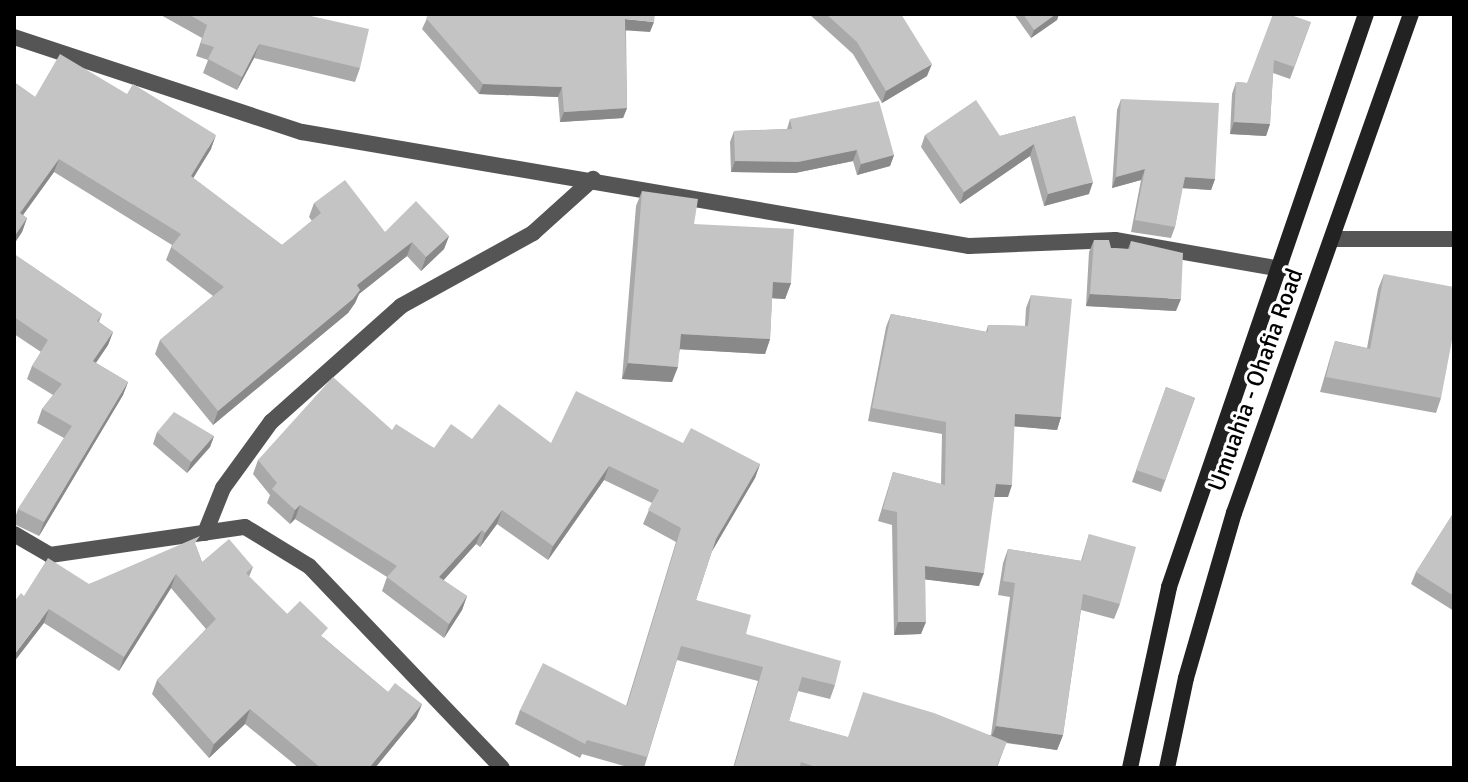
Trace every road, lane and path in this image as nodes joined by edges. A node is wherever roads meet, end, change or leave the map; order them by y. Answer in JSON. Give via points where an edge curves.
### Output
{"nodes":[{"id":1,"x":1366,"y":14,"type":"edge"},
{"id":2,"x":1411,"y":14,"type":"edge"},
{"id":3,"x":14,"y":37,"type":"edge"},
{"id":4,"x":593,"y":179,"type":"junction"},
{"id":5,"x":1332,"y":239,"type":"junction"},
{"id":6,"x":1454,"y":239,"type":"edge"},
{"id":7,"x":1282,"y":269,"type":"junction"},
{"id":8,"x":205,"y":533,"type":"junction"},
{"id":9,"x":14,"y":534,"type":"edge"},
{"id":10,"x":502,"y":768,"type":"edge"},
{"id":11,"x":1130,"y":768,"type":"edge"},
{"id":12,"x":1167,"y":768,"type":"edge"}],
"edges":[{"from":1,"to":7,"type":"main road","name":"Umuahia - Ohafia Road"},
{"from":2,"to":5,"type":"main road","name":"Umuahia - Ohafia Road"},
{"from":3,"to":4,"type":"street","via":[[302,132]]},
{"from":4,"to":7,"type":"street","via":[[770,216],[969,246],[1115,240]]},
{"from":4,"to":8,"type":"street","via":[[533,233],[401,306],[271,422],[223,488]]},
{"from":5,"to":6,"type":"street"},
{"from":5,"to":12,"type":"main road","name":"Umuahia - Ohafia Road","via":[[1234,513],[1186,678]]},
{"from":7,"to":11,"type":"main road","name":"Umuahia - Ohafia Road","via":[[1169,587]]},
{"from":8,"to":9,"type":"street","via":[[50,555]]},
{"from":8,"to":10,"type":"street","via":[[245,527],[309,566]]}]}
